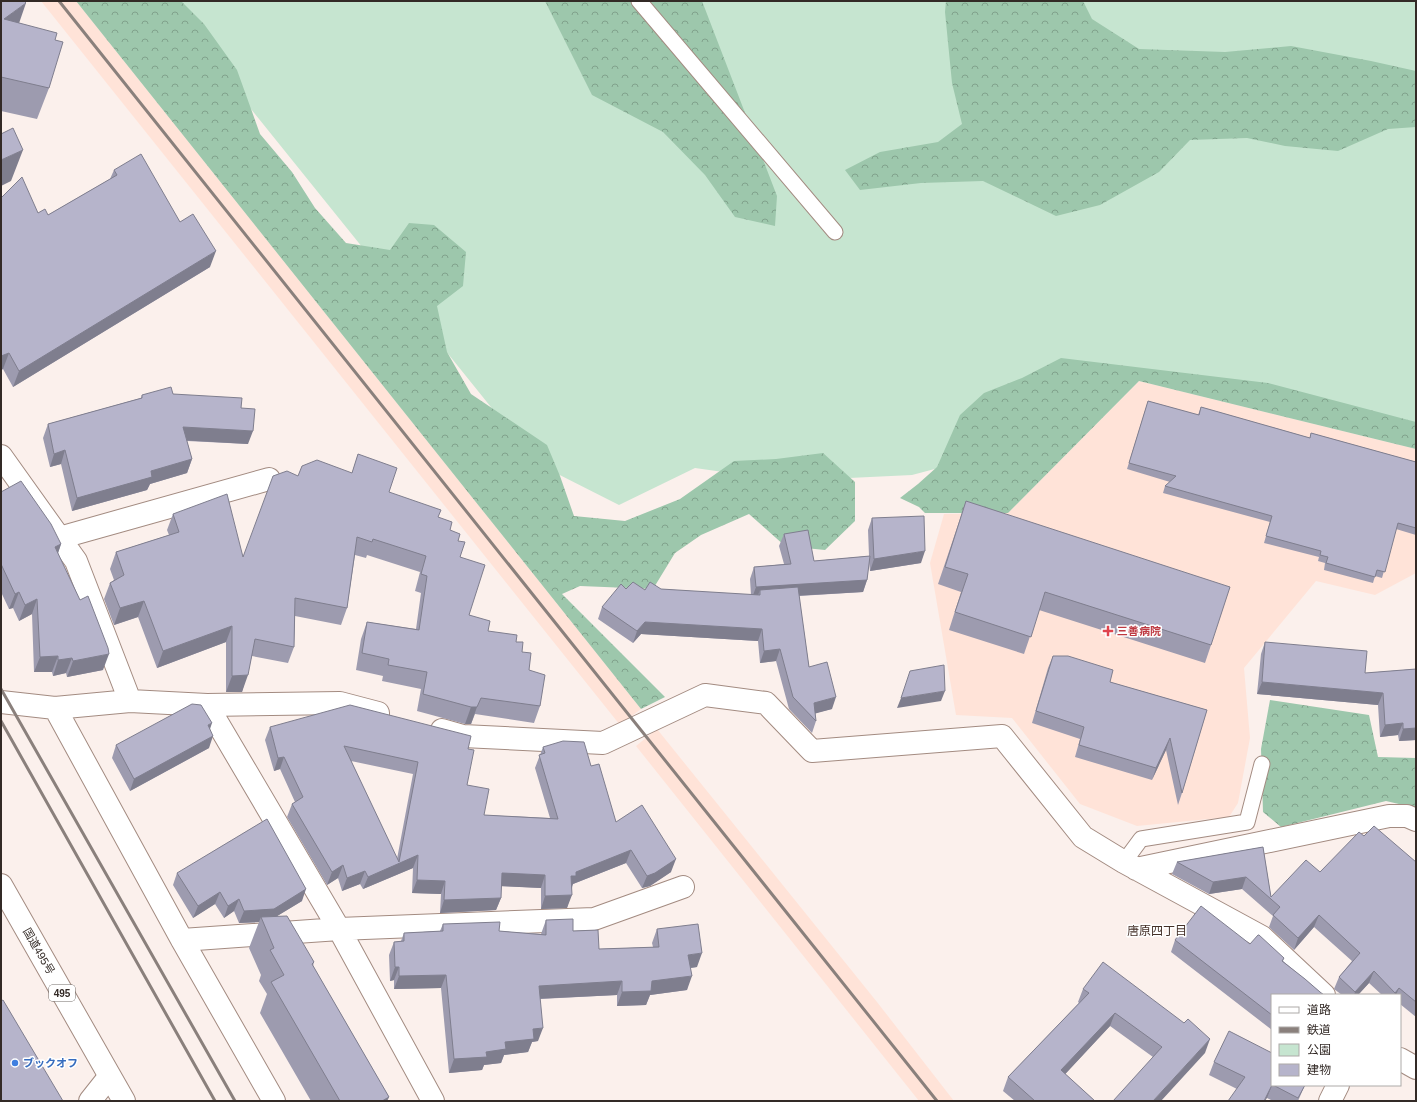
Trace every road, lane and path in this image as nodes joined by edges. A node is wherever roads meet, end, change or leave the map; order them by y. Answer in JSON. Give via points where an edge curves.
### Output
{"nodes":[{"id":1,"x":639,"y":1,"type":"edge"},
{"id":2,"x":835,"y":232,"type":"dead end"},
{"id":3,"x":1,"y":456,"type":"edge"},
{"id":4,"x":269,"y":479,"type":"dead end"},
{"id":5,"x":59,"y":538,"type":"junction"},
{"id":6,"x":130,"y":701,"type":"junction"},
{"id":7,"x":1,"y":702,"type":"edge"},
{"id":8,"x":207,"y":705,"type":"junction"},
{"id":9,"x":55,"y":708,"type":"junction"},
{"id":10,"x":394,"y":717,"type":"edge"},
{"id":11,"x":424,"y":726,"type":"edge"},
{"id":12,"x":1262,"y":764,"type":"dead end"},
{"id":13,"x":1416,"y":820,"type":"edge"},
{"id":14,"x":1130,"y":865,"type":"junction"},
{"id":15,"x":1,"y":885,"type":"edge"},
{"id":16,"x":682,"y":888,"type":"dead end"},
{"id":17,"x":7,"y":908,"type":"edge"},
{"id":18,"x":340,"y":929,"type":"junction"},
{"id":19,"x":182,"y":940,"type":"junction"},
{"id":20,"x":1323,"y":994,"type":"edge"},
{"id":21,"x":1401,"y":1060,"type":"edge"},
{"id":22,"x":1416,"y":1068,"type":"edge"},
{"id":23,"x":110,"y":1076,"type":"junction"},
{"id":24,"x":1338,"y":1086,"type":"edge"},
{"id":25,"x":90,"y":1101,"type":"edge"},
{"id":26,"x":124,"y":1101,"type":"edge"},
{"id":27,"x":274,"y":1101,"type":"edge"},
{"id":28,"x":433,"y":1101,"type":"edge"},
{"id":29,"x":1330,"y":1101,"type":"edge"}],
"edges":[{"from":1,"to":2,"type":"lane"},
{"from":3,"to":5,"type":"main road"},
{"from":4,"to":5,"type":"main road"},
{"from":5,"to":6,"type":"main road","via":[[76,561]]},
{"from":6,"to":8,"type":"main road"},
{"from":6,"to":9,"type":"main road"},
{"from":7,"to":9,"type":"main road"},
{"from":8,"to":10,"type":"main road","via":[[340,703]]},
{"from":8,"to":18,"type":"main road"},
{"from":9,"to":19,"type":"main road"},
{"from":11,"to":14,"type":"main road","via":[[462,736],[603,743],[705,695],[766,703],[812,751],[1002,736],[1083,838]]},
{"from":12,"to":14,"type":"lane","via":[[1247,822],[1141,839]]},
{"from":13,"to":14,"type":"main road","via":[[1407,816],[1389,816]]},
{"from":14,"to":20,"type":"main road","via":[[1262,937]]},
{"from":15,"to":17,"type":"main road","name":"国道495号","number":"495"},
{"from":16,"to":18,"type":"main road","via":[[594,919]]},
{"from":17,"to":23,"type":"main road","name":"国道495号","number":"495"},
{"from":18,"to":19,"type":"main road"},
{"from":18,"to":28,"type":"main road"},
{"from":19,"to":27,"type":"main road"},
{"from":21,"to":22,"type":"main road"},
{"from":23,"to":25,"type":"main road"},
{"from":23,"to":26,"type":"main road","name":"国道495号","number":"495"},
{"from":24,"to":29,"type":"main road"}]}
